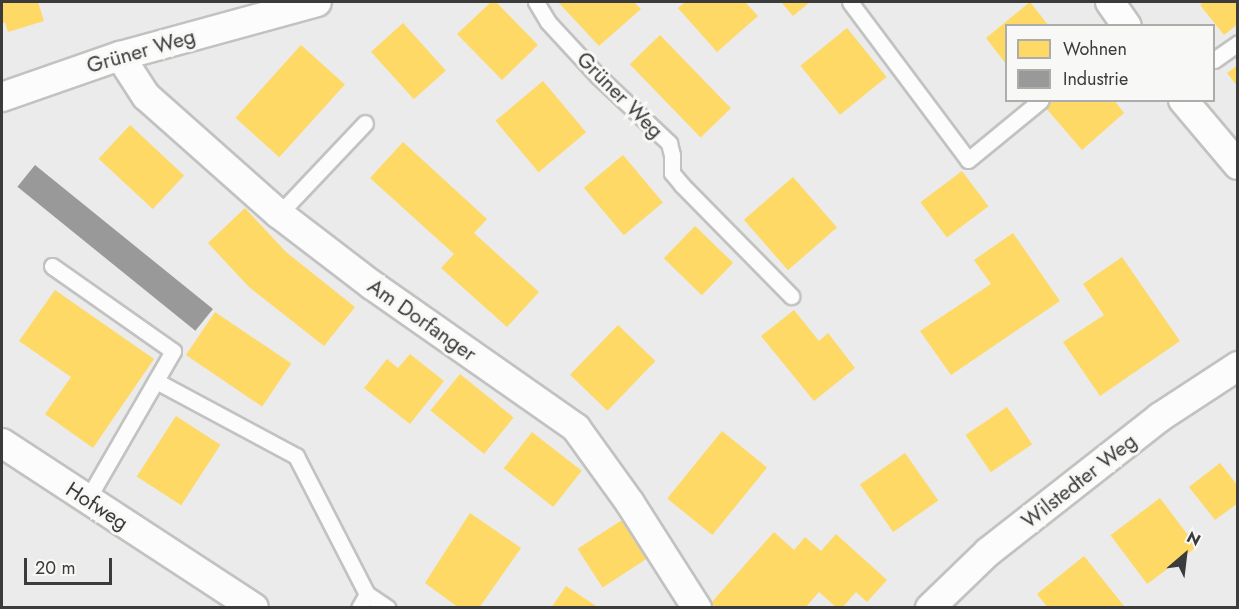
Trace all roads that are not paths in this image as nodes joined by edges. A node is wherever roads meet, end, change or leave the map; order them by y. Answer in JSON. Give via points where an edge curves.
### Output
{"nodes":[{"id":1,"x":317,"y":2,"type":"edge"},
{"id":2,"x":536,"y":2,"type":"edge"},
{"id":3,"x":849,"y":2,"type":"edge"},
{"id":4,"x":1110,"y":2,"type":"edge"},
{"id":5,"x":1126,"y":24,"type":"edge"},
{"id":6,"x":1238,"y":43,"type":"edge"},
{"id":7,"x":120,"y":56,"type":"junction"},
{"id":8,"x":1215,"y":59,"type":"edge"},
{"id":9,"x":2,"y":97,"type":"edge"},
{"id":10,"x":1039,"y":102,"type":"edge"},
{"id":11,"x":1185,"y":102,"type":"edge"},
{"id":12,"x":365,"y":123,"type":"dead end"},
{"id":13,"x":1238,"y":165,"type":"edge"},
{"id":14,"x":279,"y":214,"type":"junction"},
{"id":15,"x":52,"y":266,"type":"dead end"},
{"id":16,"x":791,"y":296,"type":"dead end"},
{"id":17,"x":1238,"y":366,"type":"edge"},
{"id":18,"x":156,"y":381,"type":"junction"},
{"id":19,"x":2,"y":443,"type":"edge"},
{"id":20,"x":87,"y":500,"type":"junction"},
{"id":21,"x":363,"y":601,"type":"edge"},
{"id":22,"x":254,"y":608,"type":"edge"},
{"id":23,"x":388,"y":608,"type":"edge"},
{"id":24,"x":697,"y":608,"type":"edge"},
{"id":25,"x":930,"y":608,"type":"edge"}],
"edges":[{"from":1,"to":7,"type":"street","name":"Grüner Weg"},
{"from":2,"to":16,"type":"lane","name":"Grüner Weg","via":[[548,22],[598,76],[669,143],[672,173],[682,185]]},
{"from":3,"to":10,"type":"lane","via":[[968,160]]},
{"from":4,"to":5,"type":"street"},
{"from":6,"to":8,"type":"lane"},
{"from":7,"to":9,"type":"street","name":"Grüner Weg"},
{"from":7,"to":14,"type":"street","name":"Am Dorfanger","via":[[146,96]]},
{"from":11,"to":13,"type":"street"},
{"from":12,"to":14,"type":"lane"},
{"from":14,"to":24,"type":"street","name":"Am Dorfanger","via":[[372,285],[576,428]]},
{"from":15,"to":18,"type":"lane","via":[[173,351]]},
{"from":17,"to":25,"type":"street","name":"Wilstedter Weg","via":[[1160,417],[1006,538]]},
{"from":18,"to":20,"type":"lane"},
{"from":18,"to":21,"type":"lane","via":[[296,456]]},
{"from":19,"to":20,"type":"street","name":"Hofweg"},
{"from":20,"to":22,"type":"street","name":"Hofweg"},
{"from":21,"to":23,"type":"lane"}]}
